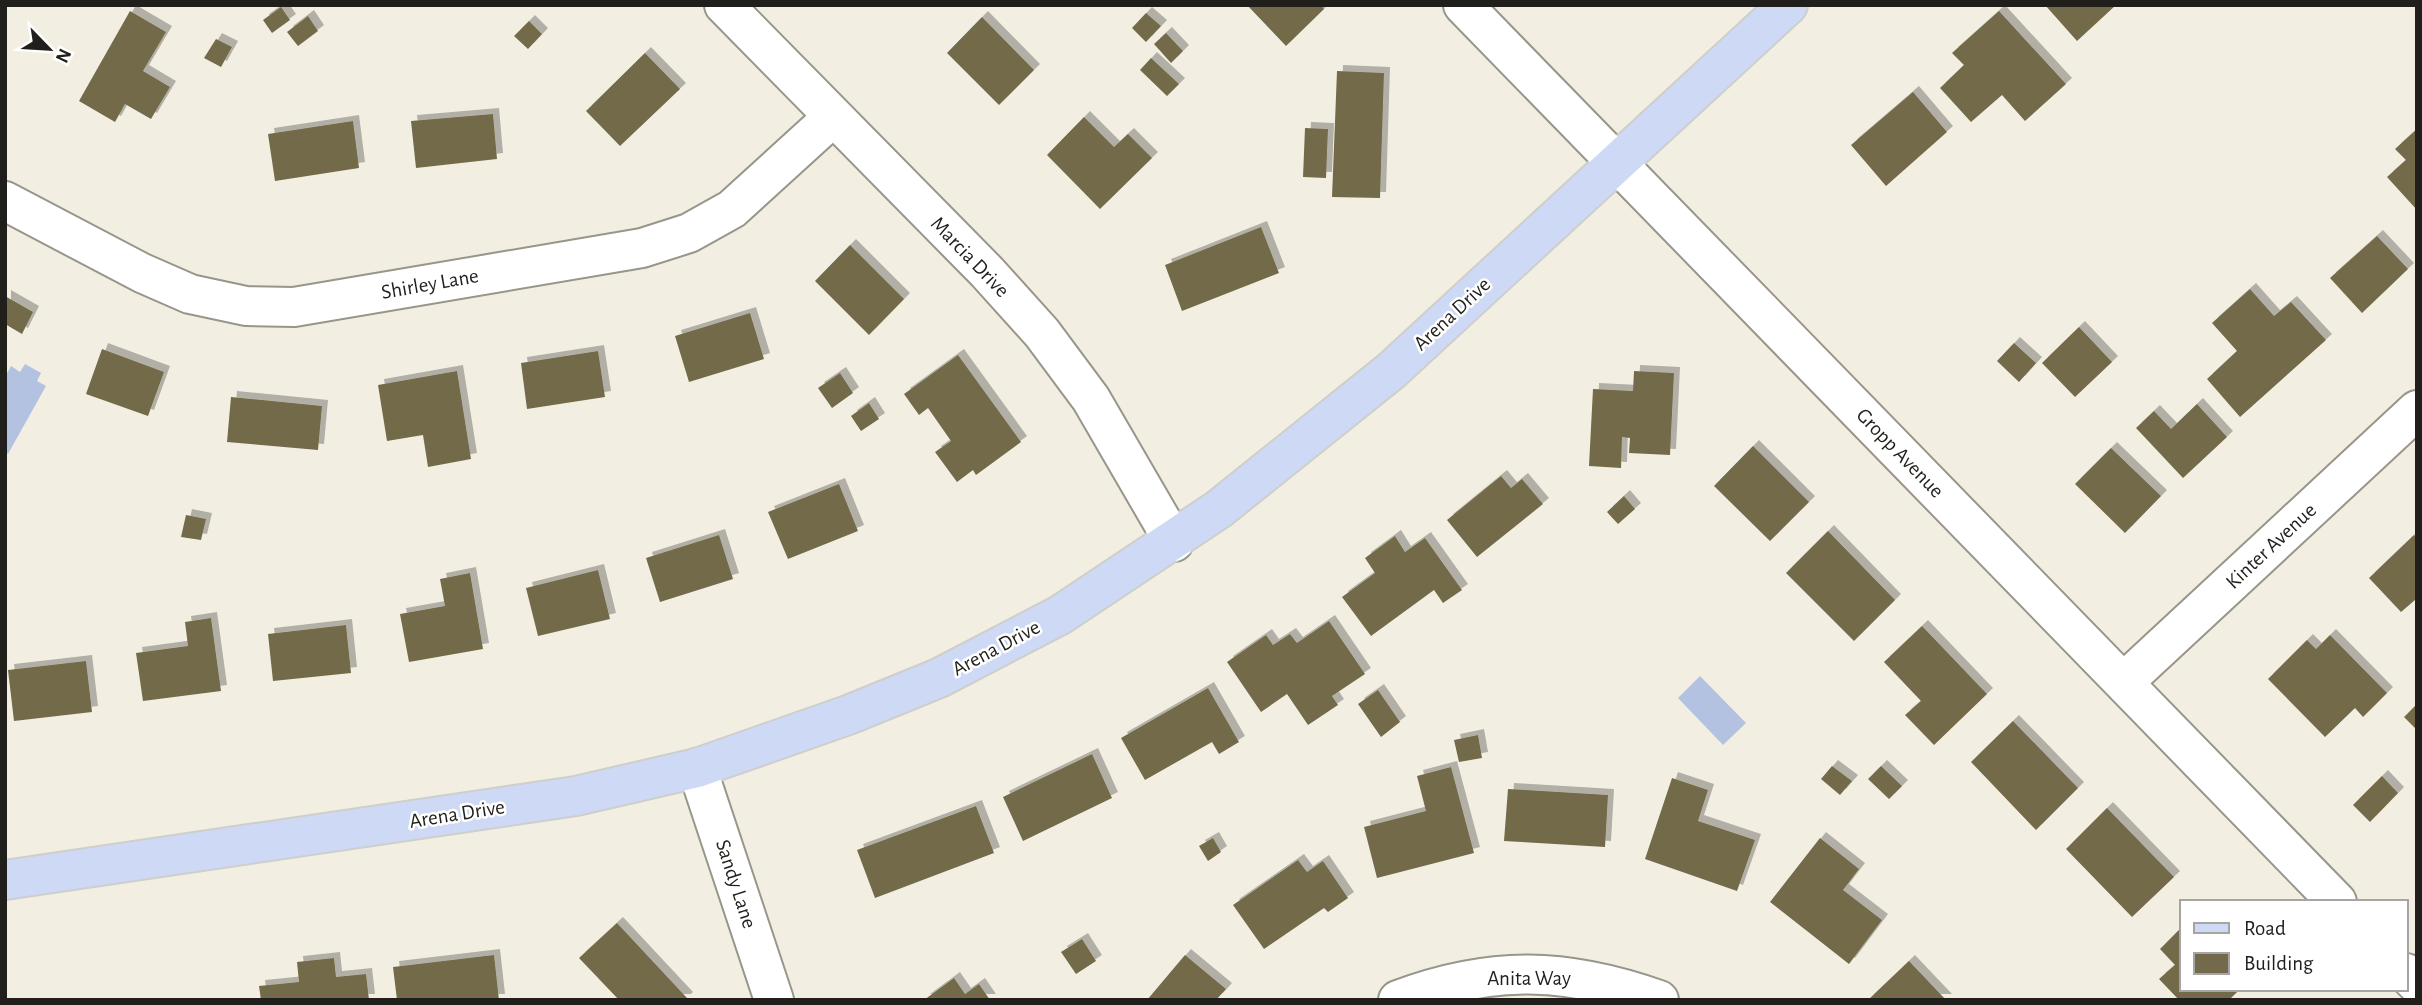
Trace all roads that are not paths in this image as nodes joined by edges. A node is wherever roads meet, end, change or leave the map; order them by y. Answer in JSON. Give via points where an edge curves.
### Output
{"nodes":[{"id":1,"x":724,"y":5,"type":"edge"},
{"id":2,"x":1463,"y":5,"type":"edge"},
{"id":3,"x":1788,"y":5,"type":"edge"},
{"id":4,"x":833,"y":117,"type":"junction"},
{"id":5,"x":1615,"y":163,"type":"junction"},
{"id":6,"x":5,"y":201,"type":"edge"},
{"id":7,"x":2417,"y":410,"type":"edge"},
{"id":8,"x":1174,"y":542,"type":"junction"},
{"id":9,"x":2124,"y":682,"type":"junction"},
{"id":10,"x":697,"y":768,"type":"junction"},
{"id":11,"x":5,"y":880,"type":"edge"},
{"id":12,"x":2335,"y":900,"type":"edge"},
{"id":13,"x":774,"y":1000,"type":"edge"},
{"id":14,"x":1398,"y":1000,"type":"edge"},
{"id":15,"x":1659,"y":1000,"type":"edge"}],
"edges":[{"from":1,"to":4,"type":"street","name":"Marcia Drive"},
{"from":2,"to":5,"type":"street","name":"Gropp Avenue"},
{"from":3,"to":5,"type":"main road","name":"Arena Drive"},
{"from":4,"to":6,"type":"street","name":"Shirley Lane","via":[[732,209],[689,233],[642,248],[294,307],[246,306],[190,294],[142,274]]},
{"from":4,"to":8,"type":"street","name":"Marcia Drive","via":[[1042,333],[1090,399]]},
{"from":5,"to":8,"type":"main road","name":"Arena Drive","via":[[1391,371]]},
{"from":5,"to":9,"type":"street","name":"Gropp Avenue"},
{"from":7,"to":9,"type":"street","name":"Kinter Avenue"},
{"from":8,"to":10,"type":"main road","name":"Arena Drive","via":[[1060,615],[939,678]]},
{"from":9,"to":12,"type":"street","name":"Gropp Avenue"},
{"from":10,"to":11,"type":"main road","name":"Arena Drive","via":[[576,796]]},
{"from":10,"to":13,"type":"street","name":"Sandy Lane"},
{"from":14,"to":15,"type":"street","name":"Anita Way","via":[[1439,984],[1532,973],[1613,984]]}]}
